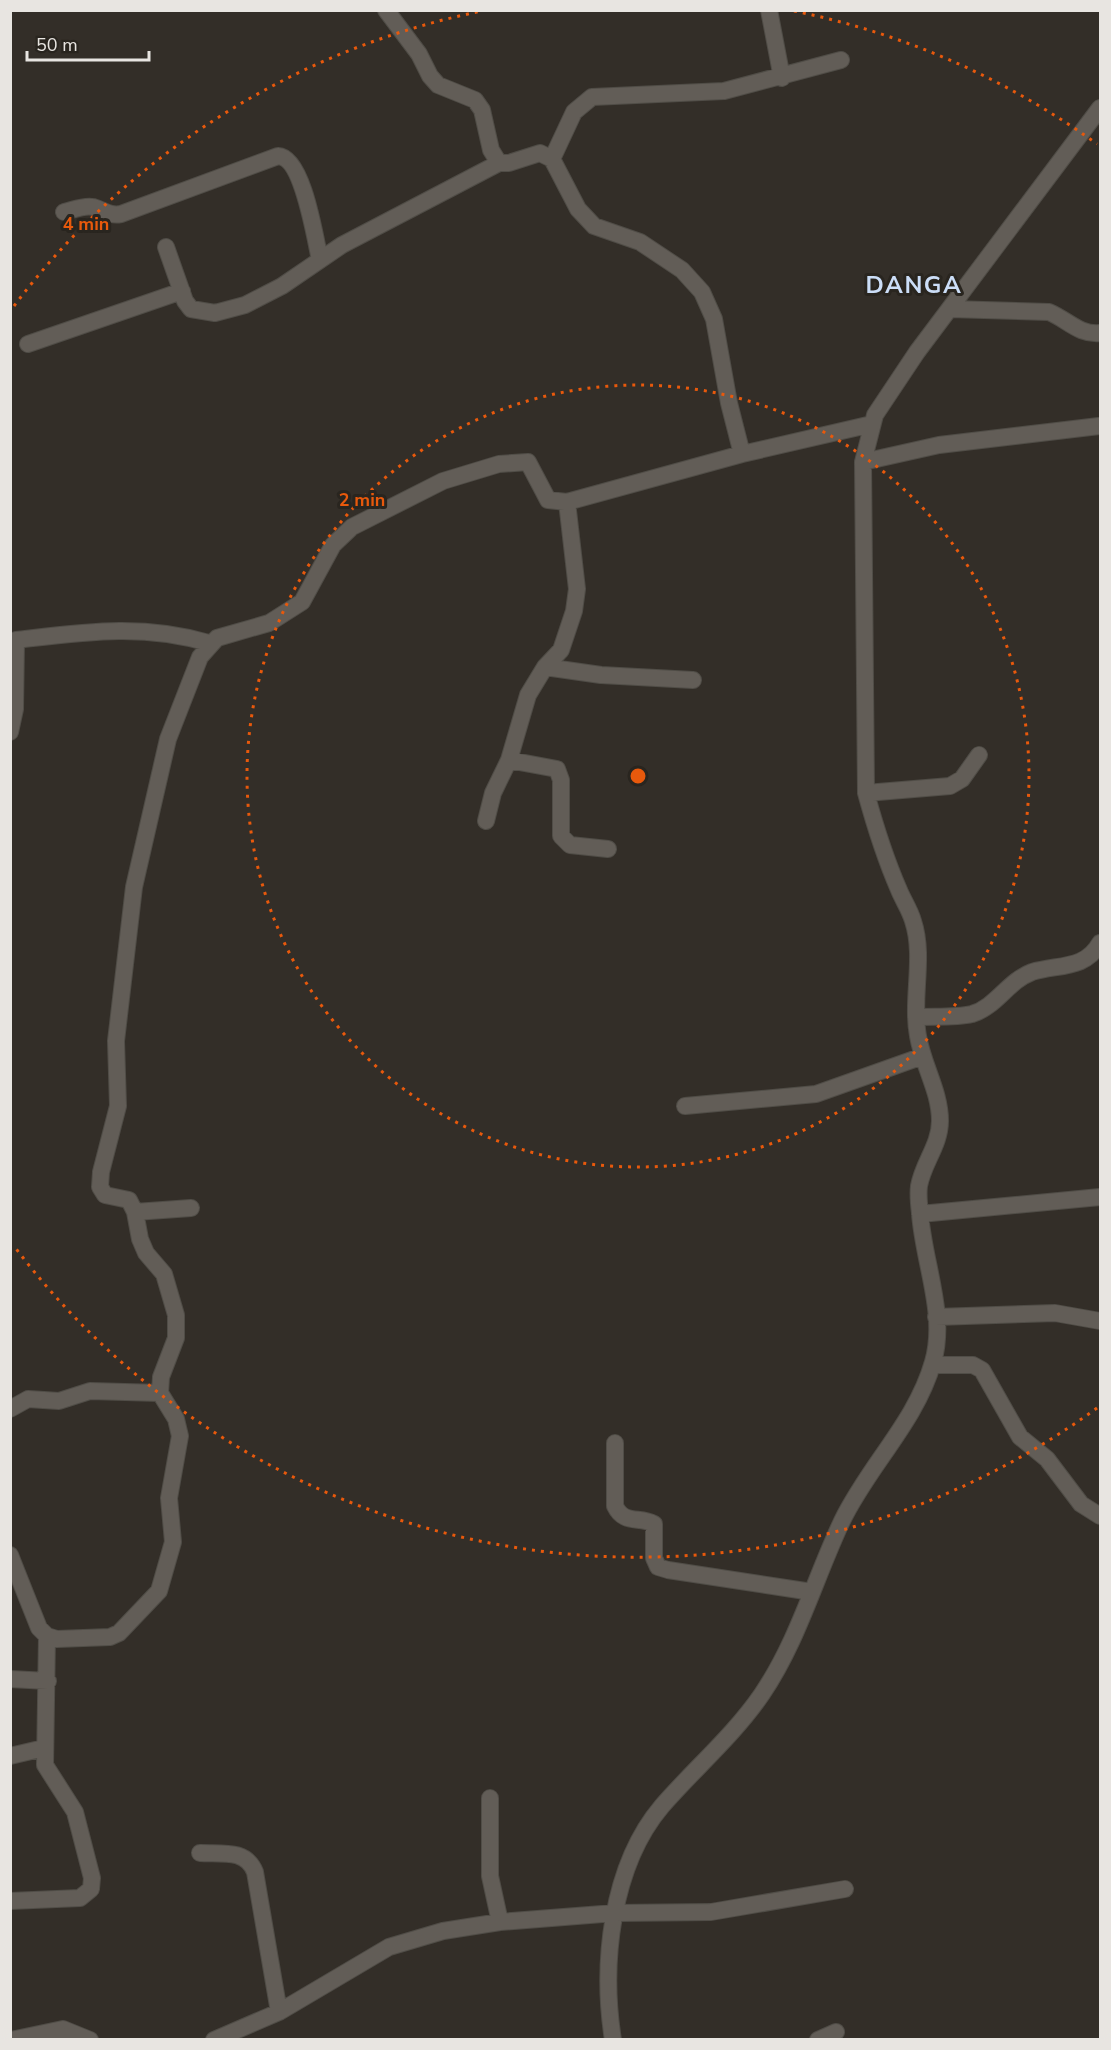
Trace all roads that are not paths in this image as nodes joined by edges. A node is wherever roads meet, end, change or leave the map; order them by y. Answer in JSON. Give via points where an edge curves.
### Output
{"nodes":[{"id":1,"x":386,"y":10,"type":"edge"},
{"id":2,"x":769,"y":10,"type":"edge"},
{"id":3,"x":841,"y":60,"type":"dead end"},
{"id":4,"x":782,"y":78,"type":"junction"},
{"id":5,"x":1101,"y":108,"type":"edge"},
{"id":6,"x":552,"y":159,"type":"junction"},
{"id":7,"x":499,"y":163,"type":"junction"},
{"id":8,"x":64,"y":213,"type":"dead end"},
{"id":9,"x":166,"y":247,"type":"dead end"},
{"id":10,"x":320,"y":260,"type":"junction"},
{"id":11,"x":182,"y":291,"type":"junction"},
{"id":12,"x":950,"y":309,"type":"junction"},
{"id":13,"x":1101,"y":333,"type":"edge"},
{"id":14,"x":28,"y":344,"type":"dead end"},
{"id":15,"x":872,"y":424,"type":"junction"},
{"id":16,"x":1099,"y":426,"type":"dead end"},
{"id":17,"x":742,"y":454,"type":"junction"},
{"id":18,"x":863,"y":462,"type":"junction"},
{"id":19,"x":567,"y":502,"type":"junction"},
{"id":20,"x":209,"y":643,"type":"junction"},
{"id":21,"x":546,"y":667,"type":"junction"},
{"id":22,"x":693,"y":680,"type":"dead end"},
{"id":23,"x":10,"y":732,"type":"edge"},
{"id":24,"x":979,"y":755,"type":"dead end"},
{"id":25,"x":509,"y":760,"type":"junction"},
{"id":26,"x":866,"y":793,"type":"junction"},
{"id":27,"x":486,"y":821,"type":"dead end"},
{"id":28,"x":608,"y":849,"type":"dead end"},
{"id":29,"x":1101,"y":943,"type":"edge"},
{"id":30,"x":916,"y":1017,"type":"junction"},
{"id":31,"x":923,"y":1056,"type":"junction"},
{"id":32,"x":685,"y":1106,"type":"dead end"},
{"id":33,"x":1101,"y":1197,"type":"edge"},
{"id":34,"x":191,"y":1208,"type":"dead end"},
{"id":35,"x":135,"y":1212,"type":"junction"},
{"id":36,"x":920,"y":1215,"type":"junction"},
{"id":37,"x":936,"y":1317,"type":"junction"},
{"id":38,"x":1101,"y":1321,"type":"edge"},
{"id":39,"x":932,"y":1365,"type":"junction"},
{"id":40,"x":160,"y":1393,"type":"junction"},
{"id":41,"x":10,"y":1409,"type":"edge"},
{"id":42,"x":615,"y":1443,"type":"dead end"},
{"id":43,"x":1101,"y":1516,"type":"edge"},
{"id":44,"x":10,"y":1555,"type":"edge"},
{"id":45,"x":812,"y":1592,"type":"junction"},
{"id":46,"x":47,"y":1636,"type":"junction"},
{"id":47,"x":10,"y":1679,"type":"edge"},
{"id":48,"x":48,"y":1681,"type":"junction"},
{"id":49,"x":44,"y":1748,"type":"junction"},
{"id":50,"x":10,"y":1756,"type":"edge"},
{"id":51,"x":490,"y":1798,"type":"dead end"},
{"id":52,"x":200,"y":1853,"type":"dead end"},
{"id":53,"x":845,"y":1889,"type":"dead end"},
{"id":54,"x":10,"y":1901,"type":"edge"},
{"id":55,"x":615,"y":1913,"type":"junction"},
{"id":56,"x":500,"y":1922,"type":"junction"},
{"id":57,"x":279,"y":2012,"type":"junction"},
{"id":58,"x":836,"y":2032,"type":"dead end"},
{"id":59,"x":11,"y":2040,"type":"edge"},
{"id":60,"x":90,"y":2040,"type":"edge"},
{"id":61,"x":214,"y":2040,"type":"edge"},
{"id":62,"x":613,"y":2040,"type":"edge"},
{"id":63,"x":818,"y":2040,"type":"edge"}],
"edges":[{"from":1,"to":7,"type":"street","via":[[438,85],[475,100]]},
{"from":2,"to":4,"type":"street"},
{"from":3,"to":4,"type":"street"},
{"from":4,"to":6,"type":"street","via":[[724,91],[592,98],[574,112]]},
{"from":5,"to":12,"type":"street"},
{"from":6,"to":7,"type":"street","via":[[540,153]]},
{"from":6,"to":17,"type":"street","via":[[578,208],[594,226],[640,242],[682,270],[702,292],[714,319]]},
{"from":7,"to":10,"type":"street"},
{"from":8,"to":10,"type":"street","via":[[87,207],[106,214],[121,214],[285,156],[292,161],[306,197]]},
{"from":9,"to":11,"type":"street"},
{"from":10,"to":11,"type":"street","via":[[245,305],[215,313],[192,309]]},
{"from":11,"to":14,"type":"street"},
{"from":12,"to":13,"type":"street","via":[[1049,312],[1082,332]]},
{"from":12,"to":15,"type":"street","via":[[874,415]]},
{"from":15,"to":17,"type":"street"},
{"from":15,"to":18,"type":"street"},
{"from":16,"to":18,"type":"street","via":[[939,445]]},
{"from":17,"to":19,"type":"street"},
{"from":18,"to":26,"type":"street"},
{"from":19,"to":20,"type":"street","via":[[548,500],[528,462],[499,464],[443,481],[352,526],[333,544],[302,602],[290,612]]},
{"from":19,"to":21,"type":"street","via":[[577,589],[561,650]]},
{"from":20,"to":23,"type":"street","via":[[182,635],[110,629],[16,640],[15,710]]},
{"from":20,"to":35,"type":"street","via":[[168,739],[134,887],[116,1041],[118,1106],[100,1187],[105,1195],[129,1200]]},
{"from":21,"to":22,"type":"street","via":[[601,675]]},
{"from":21,"to":25,"type":"street","via":[[528,694]]},
{"from":24,"to":26,"type":"street","via":[[962,779],[950,786]]},
{"from":25,"to":27,"type":"street","via":[[493,793]]},
{"from":25,"to":28,"type":"street","via":[[557,769],[561,780],[561,836],[570,845]]},
{"from":26,"to":30,"type":"street","via":[[879,841],[914,921]]},
{"from":29,"to":30,"type":"street","via":[[1084,962],[1021,978],[983,1009],[970,1014]]},
{"from":30,"to":31,"type":"street"},
{"from":31,"to":32,"type":"street","via":[[816,1094]]},
{"from":31,"to":36,"type":"street","via":[[936,1090],[941,1126],[919,1186]]},
{"from":33,"to":36,"type":"street"},
{"from":34,"to":35,"type":"street"},
{"from":35,"to":40,"type":"street","via":[[140,1239],[164,1274],[176,1315],[176,1338],[161,1377]]},
{"from":36,"to":37,"type":"street"},
{"from":37,"to":38,"type":"street","via":[[1055,1313]]},
{"from":37,"to":39,"type":"street"},
{"from":39,"to":43,"type":"street","via":[[973,1365],[982,1370],[1020,1437],[1047,1459],[1081,1504]]},
{"from":39,"to":45,"type":"street","via":[[912,1411],[849,1507]]},
{"from":40,"to":41,"type":"street","via":[[90,1391],[59,1401],[28,1399]]},
{"from":40,"to":46,"type":"street","via":[[176,1419],[180,1436],[169,1498],[173,1542],[159,1591],[110,1637],[57,1640]]},
{"from":42,"to":45,"type":"street","via":[[615,1506],[625,1519],[654,1524],[654,1558],[658,1567]]},
{"from":44,"to":46,"type":"street","via":[[39,1628]]},
{"from":45,"to":55,"type":"street","via":[[782,1661],[744,1719],[660,1807],[641,1835]]},
{"from":46,"to":48,"type":"street"},
{"from":47,"to":48,"type":"street"},
{"from":48,"to":49,"type":"street"},
{"from":49,"to":50,"type":"street"},
{"from":49,"to":54,"type":"street","via":[[50,1776],[69,1798],[75,1812],[92,1878],[91,1889],[80,1898]]},
{"from":51,"to":56,"type":"street","via":[[490,1876]]},
{"from":52,"to":57,"type":"street","via":[[241,1855],[251,1861]]},
{"from":53,"to":55,"type":"street","via":[[711,1912]]},
{"from":55,"to":56,"type":"street"},
{"from":55,"to":62,"type":"street","via":[[609,1970]]},
{"from":56,"to":57,"type":"street","via":[[443,1931],[389,1947]]},
{"from":57,"to":61,"type":"street"},
{"from":58,"to":63,"type":"street"},
{"from":59,"to":60,"type":"street","via":[[63,2029]]}]}
